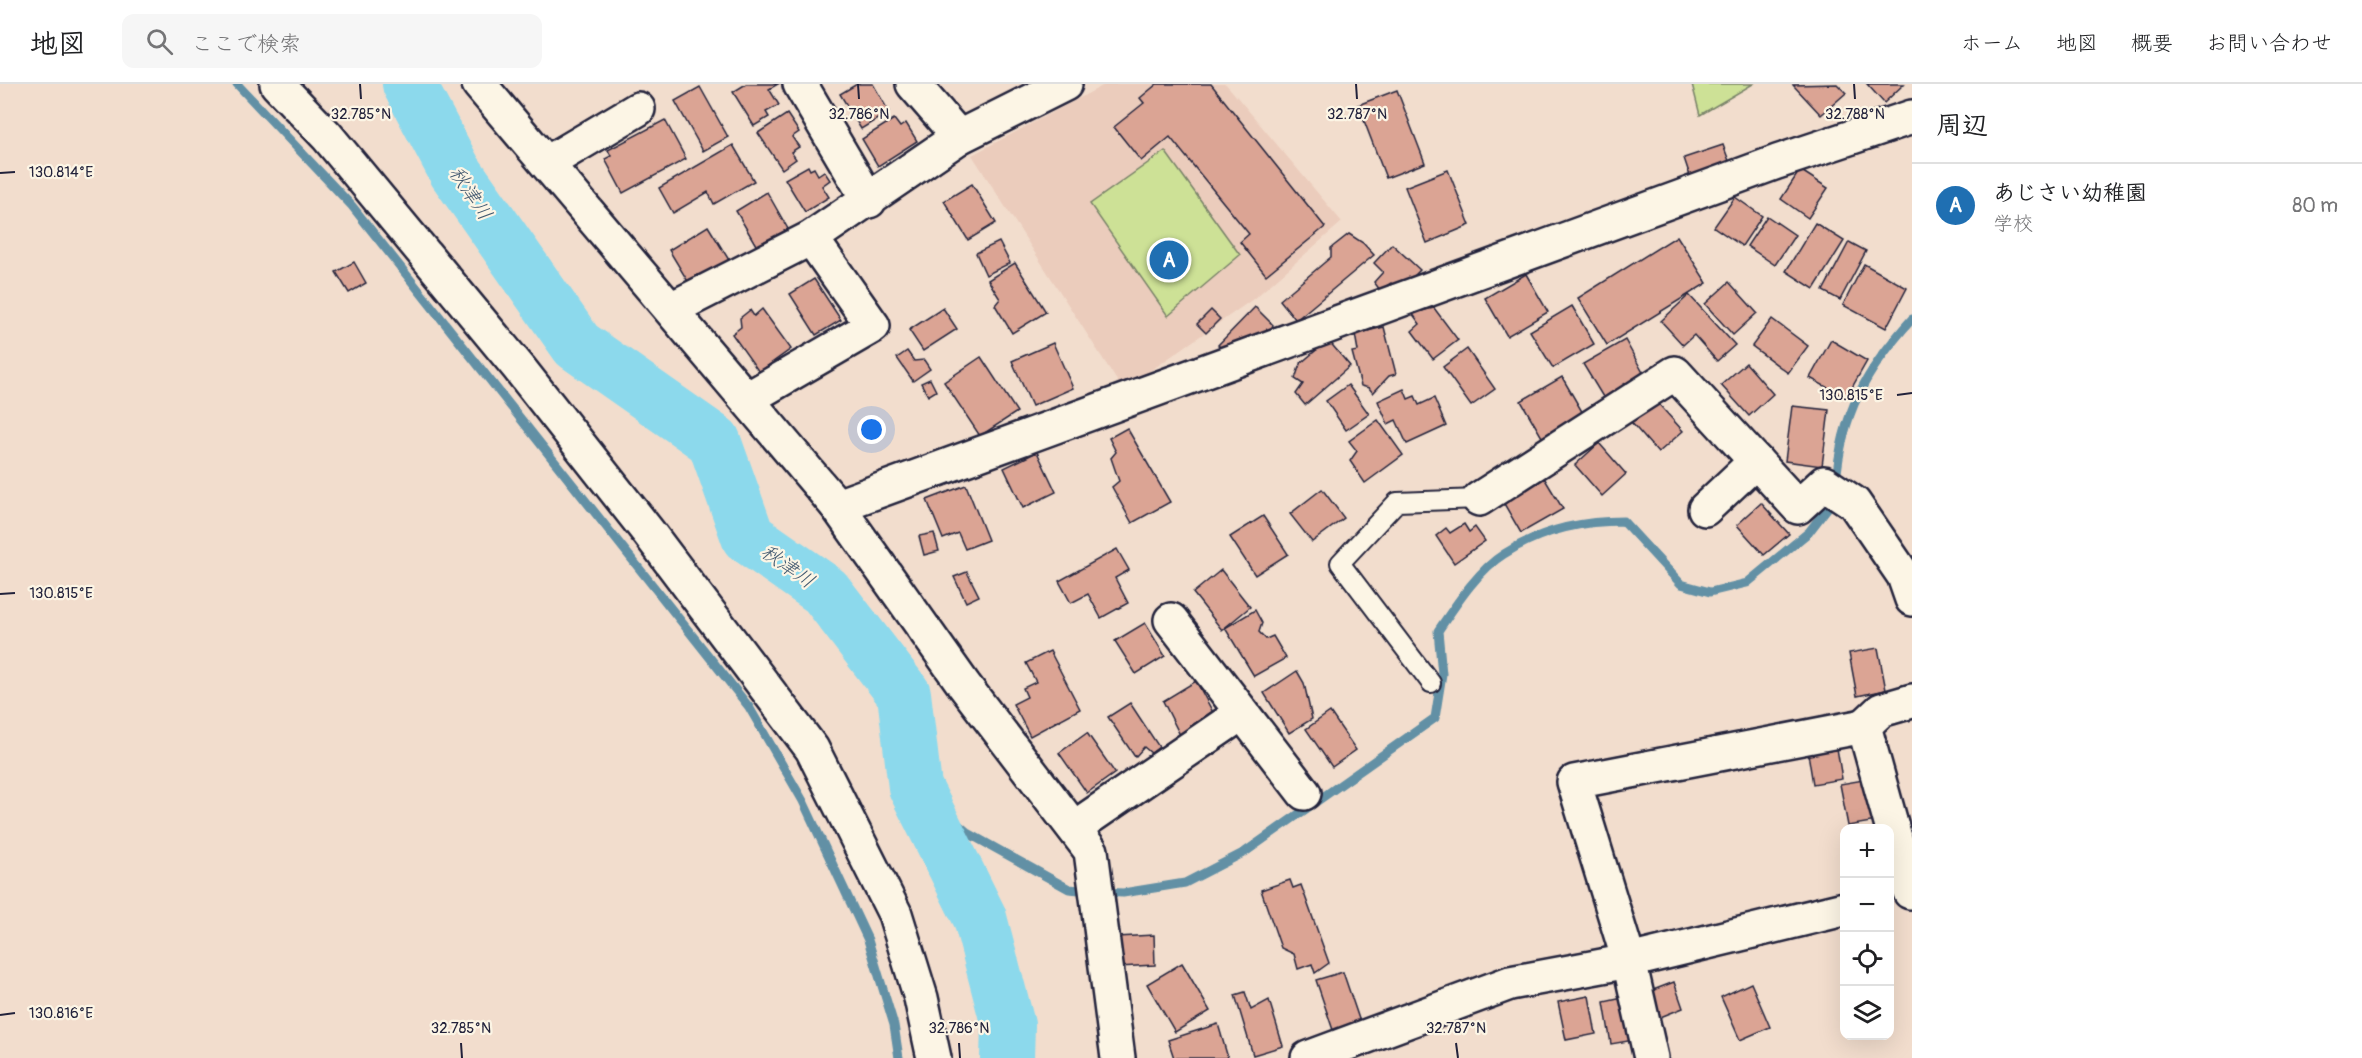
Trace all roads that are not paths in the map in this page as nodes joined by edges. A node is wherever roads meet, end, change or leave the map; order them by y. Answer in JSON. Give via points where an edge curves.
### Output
{"nodes":[{"id":1,"x":277,"y":84,"type":"edge"},
{"id":2,"x":479,"y":84,"type":"edge"},
{"id":3,"x":800,"y":84,"type":"edge"},
{"id":4,"x":913,"y":84,"type":"edge"},
{"id":5,"x":1065,"y":84,"type":"edge"},
{"id":6,"x":638,"y":109,"type":"dead end"},
{"id":7,"x":1912,"y":117,"type":"edge"},
{"id":8,"x":959,"y":137,"type":"junction"},
{"id":9,"x":547,"y":163,"type":"junction"},
{"id":10,"x":868,"y":201,"type":"junction"},
{"id":11,"x":811,"y":238,"type":"junction"},
{"id":12,"x":671,"y":309,"type":"junction"},
{"id":13,"x":747,"y":399,"type":"junction"},
{"id":14,"x":1756,"y":461,"type":"junction"},
{"id":15,"x":1479,"y":499,"type":"joint"},
{"id":16,"x":837,"y":507,"type":"junction"},
{"id":17,"x":1705,"y":509,"type":"dead end"},
{"id":18,"x":1912,"y":599,"type":"edge"},
{"id":19,"x":1171,"y":620,"type":"dead end"},
{"id":20,"x":1431,"y":683,"type":"dead end"},
{"id":21,"x":1912,"y":701,"type":"edge"},
{"id":22,"x":1242,"y":712,"type":"junction"},
{"id":23,"x":1864,"y":726,"type":"junction"},
{"id":24,"x":1304,"y":793,"type":"dead end"},
{"id":25,"x":1074,"y":828,"type":"junction"},
{"id":26,"x":1904,"y":894,"type":"edge"},
{"id":27,"x":1840,"y":910,"type":"edge"},
{"id":28,"x":1629,"y":961,"type":"junction"},
{"id":29,"x":1358,"y":1050,"type":"edge"},
{"id":30,"x":934,"y":1058,"type":"edge"},
{"id":31,"x":1118,"y":1058,"type":"edge"},
{"id":32,"x":1308,"y":1058,"type":"edge"},
{"id":33,"x":1651,"y":1058,"type":"edge"}],
"edges":[{"from":1,"to":30,"type":"street","via":[[327,136],[519,368],[812,748],[895,914],[921,998]]},
{"from":2,"to":9,"type":"street"},
{"from":3,"to":10,"type":"street"},
{"from":4,"to":8,"type":"street"},
{"from":5,"to":8,"type":"street"},
{"from":6,"to":9,"type":"street"},
{"from":7,"to":16,"type":"street","via":[[1777,162]]},
{"from":8,"to":10,"type":"street"},
{"from":9,"to":12,"type":"street"},
{"from":10,"to":11,"type":"street"},
{"from":11,"to":12,"type":"street"},
{"from":11,"to":13,"type":"street","via":[[873,326]]},
{"from":12,"to":13,"type":"street"},
{"from":13,"to":16,"type":"street"},
{"from":14,"to":15,"type":"street","via":[[1675,373]]},
{"from":14,"to":17,"type":"street"},
{"from":14,"to":18,"type":"street","via":[[1798,507],[1824,483],[1854,504],[1904,576]]},
{"from":15,"to":20,"type":"lane","via":[[1397,502],[1340,563]]},
{"from":16,"to":25,"type":"street","via":[[964,685]]},
{"from":19,"to":22,"type":"street"},
{"from":21,"to":23,"type":"street","via":[[1881,710]]},
{"from":22,"to":24,"type":"street"},
{"from":22,"to":25,"type":"street"},
{"from":23,"to":26,"type":"street"},
{"from":23,"to":28,"type":"street","via":[[1575,782]]},
{"from":25,"to":31,"type":"street","via":[[1091,851]]},
{"from":27,"to":28,"type":"street"},
{"from":28,"to":29,"type":"street","via":[[1510,983]]},
{"from":28,"to":33,"type":"street"},
{"from":29,"to":32,"type":"street"}]}
